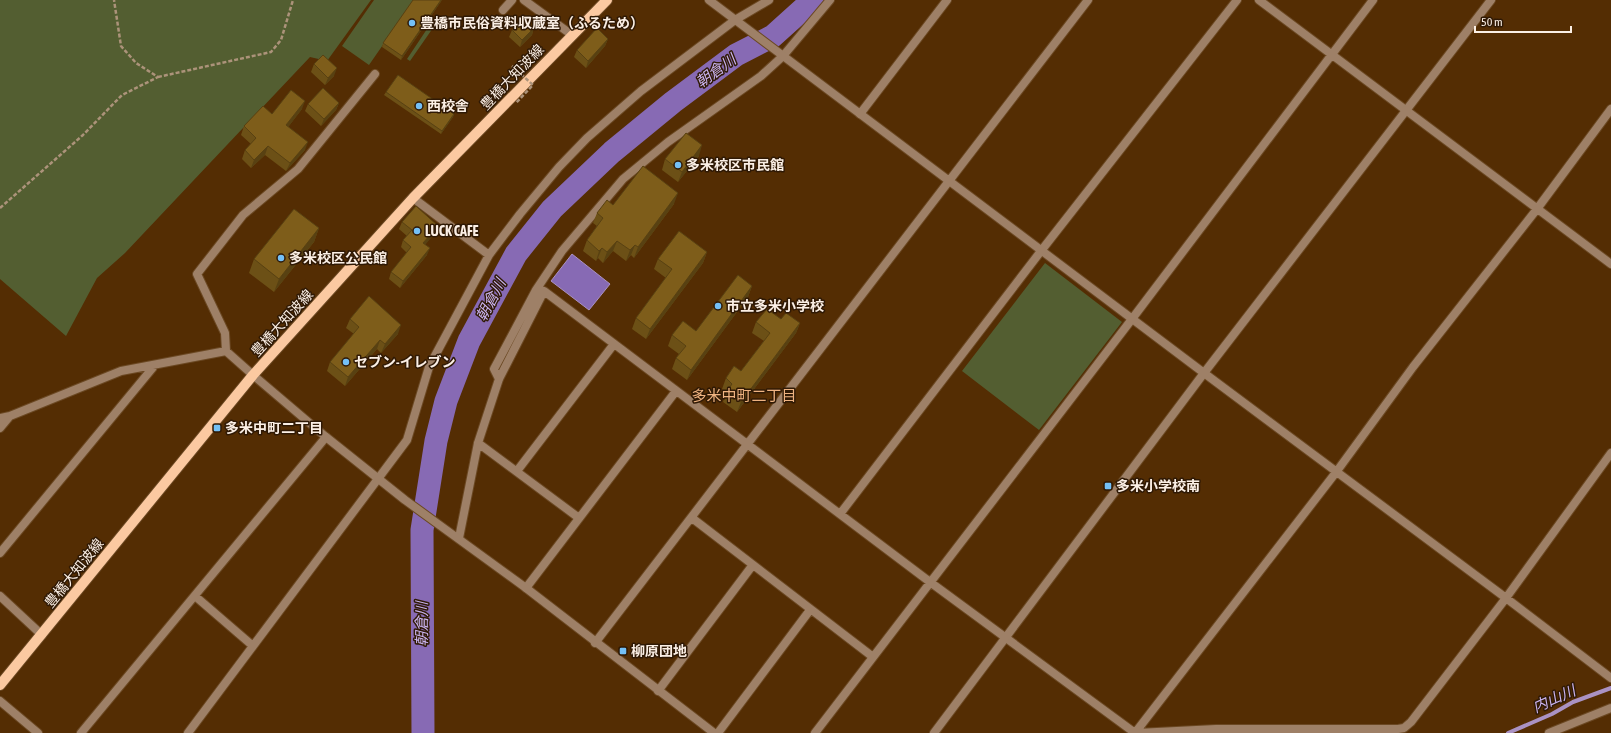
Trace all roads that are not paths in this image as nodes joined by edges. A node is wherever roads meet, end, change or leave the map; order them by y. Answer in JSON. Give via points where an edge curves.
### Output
{"nodes":[{"id":1,"x":512,"y":0,"type":"edge"},
{"id":2,"x":524,"y":0,"type":"edge"},
{"id":3,"x":607,"y":0,"type":"edge"},
{"id":4,"x":709,"y":0,"type":"edge"},
{"id":5,"x":769,"y":0,"type":"edge"},
{"id":6,"x":830,"y":0,"type":"edge"},
{"id":7,"x":947,"y":0,"type":"edge"},
{"id":8,"x":1088,"y":0,"type":"edge"},
{"id":9,"x":1237,"y":0,"type":"edge"},
{"id":10,"x":1259,"y":0,"type":"edge"},
{"id":11,"x":1373,"y":0,"type":"edge"},
{"id":12,"x":1491,"y":0,"type":"edge"},
{"id":13,"x":503,"y":10,"type":"dead end"},
{"id":14,"x":735,"y":20,"type":"junction"},
{"id":15,"x":572,"y":35,"type":"junction"},
{"id":16,"x":1333,"y":54,"type":"junction"},
{"id":17,"x":781,"y":55,"type":"junction"},
{"id":18,"x":375,"y":74,"type":"dead end"},
{"id":19,"x":1611,"y":109,"type":"edge"},
{"id":20,"x":1407,"y":111,"type":"junction"},
{"id":21,"x":860,"y":114,"type":"junction"},
{"id":22,"x":949,"y":181,"type":"junction"},
{"id":23,"x":413,"y":198,"type":"junction"},
{"id":24,"x":1538,"y":209,"type":"junction"},
{"id":25,"x":1041,"y":251,"type":"junction"},
{"id":26,"x":489,"y":255,"type":"junction"},
{"id":27,"x":1611,"y":264,"type":"edge"},
{"id":28,"x":1132,"y":319,"type":"junction"},
{"id":29,"x":614,"y":344,"type":"junction"},
{"id":30,"x":226,"y":351,"type":"junction"},
{"id":31,"x":155,"y":365,"type":"junction"},
{"id":32,"x":1204,"y":373,"type":"junction"},
{"id":33,"x":253,"y":375,"type":"junction"},
{"id":34,"x":499,"y":379,"type":"junction"},
{"id":35,"x":676,"y":391,"type":"junction"},
{"id":36,"x":10,"y":416,"type":"junction"},
{"id":37,"x":0,"y":418,"type":"edge"},
{"id":38,"x":0,"y":428,"type":"edge"},
{"id":39,"x":326,"y":437,"type":"junction"},
{"id":40,"x":478,"y":443,"type":"junction"},
{"id":41,"x":747,"y":445,"type":"junction"},
{"id":42,"x":1611,"y":453,"type":"edge"},
{"id":43,"x":517,"y":471,"type":"junction"},
{"id":44,"x":1337,"y":471,"type":"junction"},
{"id":45,"x":378,"y":478,"type":"junction"},
{"id":46,"x":840,"y":514,"type":"junction"},
{"id":47,"x":579,"y":518,"type":"junction"},
{"id":48,"x":692,"y":518,"type":"junction"},
{"id":49,"x":459,"y":538,"type":"junction"},
{"id":50,"x":0,"y":552,"type":"edge"},
{"id":51,"x":752,"y":566,"type":"junction"},
{"id":52,"x":930,"y":582,"type":"junction"},
{"id":53,"x":526,"y":588,"type":"junction"},
{"id":54,"x":0,"y":596,"type":"edge"},
{"id":55,"x":195,"y":596,"type":"junction"},
{"id":56,"x":1506,"y":598,"type":"junction"},
{"id":57,"x":810,"y":610,"type":"junction"},
{"id":58,"x":42,"y":635,"type":"junction"},
{"id":59,"x":1005,"y":638,"type":"junction"},
{"id":60,"x":595,"y":643,"type":"junction"},
{"id":61,"x":253,"y":646,"type":"junction"},
{"id":62,"x":873,"y":657,"type":"junction"},
{"id":63,"x":1611,"y":678,"type":"edge"},
{"id":64,"x":0,"y":685,"type":"edge"},
{"id":65,"x":658,"y":691,"type":"junction"},
{"id":66,"x":0,"y":701,"type":"edge"},
{"id":67,"x":1611,"y":708,"type":"edge"},
{"id":68,"x":38,"y":733,"type":"edge"},
{"id":69,"x":81,"y":733,"type":"edge"},
{"id":70,"x":188,"y":733,"type":"edge"},
{"id":71,"x":714,"y":733,"type":"edge"},
{"id":72,"x":718,"y":733,"type":"edge"},
{"id":73,"x":815,"y":733,"type":"edge"},
{"id":74,"x":934,"y":733,"type":"edge"},
{"id":75,"x":1136,"y":733,"type":"edge"},
{"id":76,"x":1549,"y":733,"type":"edge"}],
"edges":[{"from":1,"to":13,"type":"street"},
{"from":2,"to":15,"type":"street"},
{"from":3,"to":15,"type":"main road","name":"豊橋大知波線"},
{"from":4,"to":14,"type":"street"},
{"from":5,"to":14,"type":"street"},
{"from":6,"to":17,"type":"street"},
{"from":7,"to":21,"type":"street"},
{"from":8,"to":22,"type":"street"},
{"from":9,"to":25,"type":"street"},
{"from":10,"to":16,"type":"street"},
{"from":11,"to":16,"type":"street"},
{"from":12,"to":20,"type":"street"},
{"from":14,"to":17,"type":"street"},
{"from":14,"to":26,"type":"street","via":[[641,91],[587,138],[559,166]]},
{"from":15,"to":23,"type":"main road","name":"豊橋大知波線"},
{"from":16,"to":20,"type":"street"},
{"from":16,"to":28,"type":"street"},
{"from":17,"to":21,"type":"street"},
{"from":17,"to":34,"type":"street","via":[[761,76],[668,142],[623,179],[562,251],[536,290],[494,369]]},
{"from":18,"to":30,"type":"street","via":[[298,169],[243,214],[197,274],[225,333]]},
{"from":19,"to":24,"type":"street"},
{"from":20,"to":24,"type":"street"},
{"from":20,"to":32,"type":"street"},
{"from":21,"to":22,"type":"street"},
{"from":22,"to":25,"type":"street"},
{"from":22,"to":41,"type":"street"},
{"from":23,"to":26,"type":"street"},
{"from":23,"to":33,"type":"main road","name":"豊橋大知波線"},
{"from":24,"to":27,"type":"street"},
{"from":24,"to":44,"type":"street","via":[[1413,367]]},
{"from":25,"to":28,"type":"street"},
{"from":25,"to":46,"type":"street"},
{"from":26,"to":45,"type":"street","via":[[429,367],[407,440]]},
{"from":28,"to":32,"type":"street"},
{"from":28,"to":52,"type":"street"},
{"from":29,"to":34,"type":"street","via":[[544,291]]},
{"from":29,"to":35,"type":"street"},
{"from":29,"to":43,"type":"street"},
{"from":30,"to":31,"type":"street"},
{"from":30,"to":33,"type":"street"},
{"from":31,"to":36,"type":"street","via":[[122,371]]},
{"from":31,"to":50,"type":"street"},
{"from":32,"to":44,"type":"street"},
{"from":32,"to":59,"type":"street"},
{"from":33,"to":39,"type":"street"},
{"from":33,"to":58,"type":"main road","name":"豊橋大知波線"},
{"from":34,"to":40,"type":"street"},
{"from":35,"to":41,"type":"street"},
{"from":35,"to":47,"type":"street"},
{"from":36,"to":37,"type":"street"},
{"from":36,"to":38,"type":"street"},
{"from":39,"to":45,"type":"street"},
{"from":39,"to":55,"type":"street"},
{"from":40,"to":43,"type":"street"},
{"from":40,"to":49,"type":"street"},
{"from":41,"to":46,"type":"street"},
{"from":41,"to":48,"type":"street"},
{"from":42,"to":56,"type":"street"},
{"from":43,"to":47,"type":"street"},
{"from":44,"to":56,"type":"street"},
{"from":44,"to":75,"type":"street"},
{"from":45,"to":49,"type":"street"},
{"from":45,"to":61,"type":"street"},
{"from":46,"to":52,"type":"street"},
{"from":47,"to":53,"type":"street"},
{"from":48,"to":51,"type":"street"},
{"from":48,"to":60,"type":"street"},
{"from":49,"to":53,"type":"street"},
{"from":51,"to":57,"type":"street"},
{"from":51,"to":65,"type":"street"},
{"from":52,"to":59,"type":"street"},
{"from":52,"to":62,"type":"street"},
{"from":53,"to":60,"type":"street"},
{"from":54,"to":58,"type":"street"},
{"from":55,"to":61,"type":"street"},
{"from":55,"to":69,"type":"street"},
{"from":56,"to":63,"type":"street"},
{"from":56,"to":75,"type":"street","via":[[1404,728],[1216,729]]},
{"from":57,"to":62,"type":"street"},
{"from":57,"to":72,"type":"street"},
{"from":58,"to":64,"type":"main road","name":"豊橋大知波線"},
{"from":59,"to":74,"type":"street"},
{"from":59,"to":75,"type":"street"},
{"from":60,"to":65,"type":"street"},
{"from":61,"to":70,"type":"street"},
{"from":62,"to":73,"type":"street"},
{"from":65,"to":71,"type":"street"},
{"from":66,"to":68,"type":"street"},
{"from":67,"to":76,"type":"street"}]}
